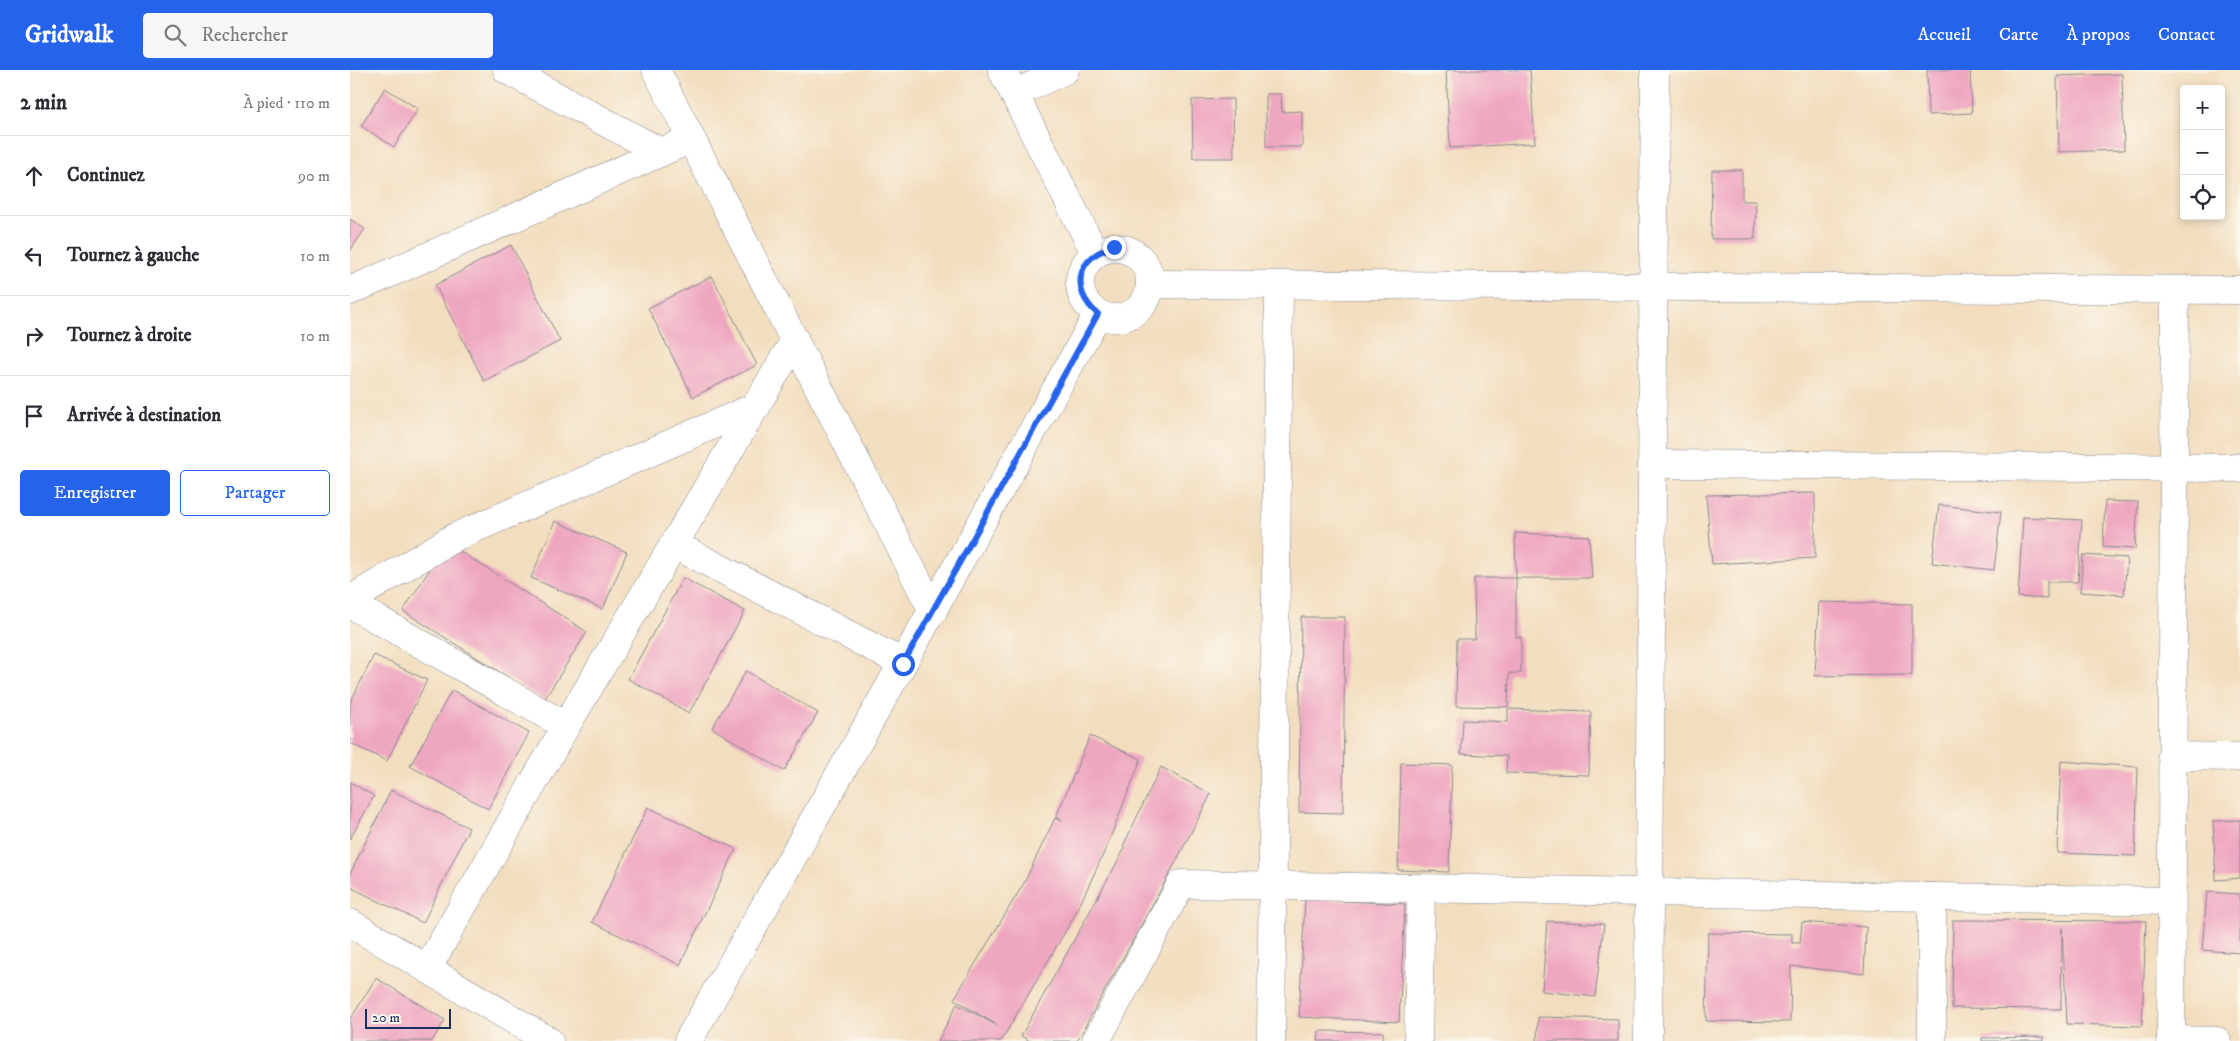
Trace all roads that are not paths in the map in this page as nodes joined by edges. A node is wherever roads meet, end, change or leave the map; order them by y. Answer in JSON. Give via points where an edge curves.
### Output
{"nodes":[{"id":1,"x":507,"y":70,"type":"edge"},
{"id":2,"x":656,"y":70,"type":"edge"},
{"id":3,"x":1002,"y":70,"type":"edge"},
{"id":4,"x":1065,"y":70,"type":"edge"},
{"id":5,"x":1655,"y":70,"type":"edge"},
{"id":6,"x":1014,"y":94,"type":"junction"},
{"id":7,"x":691,"y":139,"type":"junction"},
{"id":8,"x":661,"y":152,"type":"junction"},
{"id":9,"x":1095,"y":253,"type":"junction"},
{"id":10,"x":1151,"y":284,"type":"junction"},
{"id":11,"x":1278,"y":285,"type":"junction"},
{"id":12,"x":1654,"y":287,"type":"junction"},
{"id":13,"x":350,"y":290,"type":"edge"},
{"id":14,"x":2175,"y":290,"type":"junction"},
{"id":15,"x":2240,"y":290,"type":"edge"},
{"id":16,"x":1098,"y":314,"type":"junction"},
{"id":17,"x":795,"y":340,"type":"junction"},
{"id":18,"x":757,"y":406,"type":"junction"},
{"id":19,"x":1652,"y":464,"type":"junction"},
{"id":20,"x":2174,"y":468,"type":"junction"},
{"id":21,"x":2240,"y":468,"type":"edge"},
{"id":22,"x":675,"y":544,"type":"junction"},
{"id":23,"x":350,"y":600,"type":"edge"},
{"id":24,"x":350,"y":604,"type":"edge"},
{"id":25,"x":933,"y":610,"type":"junction"},
{"id":26,"x":903,"y":664,"type":"junction"},
{"id":27,"x":566,"y":726,"type":"junction"},
{"id":28,"x":2172,"y":756,"type":"junction"},
{"id":29,"x":2240,"y":757,"type":"edge"},
{"id":30,"x":1273,"y":886,"type":"junction"},
{"id":31,"x":1421,"y":888,"type":"junction"},
{"id":32,"x":1649,"y":892,"type":"junction"},
{"id":33,"x":1932,"y":897,"type":"junction"},
{"id":34,"x":2171,"y":901,"type":"junction"},
{"id":35,"x":350,"y":923,"type":"edge"},
{"id":36,"x":428,"y":968,"type":"junction"},
{"id":37,"x":549,"y":1041,"type":"edge"},
{"id":38,"x":688,"y":1041,"type":"edge"},
{"id":39,"x":1096,"y":1041,"type":"edge"},
{"id":40,"x":1270,"y":1041,"type":"edge"},
{"id":41,"x":1418,"y":1041,"type":"edge"},
{"id":42,"x":1648,"y":1041,"type":"edge"},
{"id":43,"x":1932,"y":1041,"type":"edge"},
{"id":44,"x":2171,"y":1041,"type":"edge"},
{"id":45,"x":2217,"y":1041,"type":"edge"}],
"edges":[{"from":1,"to":8,"type":"street"},
{"from":2,"to":7,"type":"street"},
{"from":3,"to":6,"type":"street"},
{"from":4,"to":6,"type":"street"},
{"from":5,"to":12,"type":"street"},
{"from":6,"to":9,"type":"street"},
{"from":7,"to":8,"type":"street"},
{"from":7,"to":17,"type":"street"},
{"from":8,"to":13,"type":"street"},
{"from":9,"to":10,"type":"street","via":[[1114,247],[1132,251],[1146,265]]},
{"from":9,"to":16,"type":"street","via":[[1084,267],[1080,284],[1082,296]]},
{"from":10,"to":11,"type":"street"},
{"from":10,"to":16,"type":"street","via":[[1142,306],[1133,314],[1110,318]]},
{"from":11,"to":12,"type":"street"},
{"from":11,"to":30,"type":"street"},
{"from":12,"to":14,"type":"street"},
{"from":12,"to":19,"type":"street"},
{"from":14,"to":15,"type":"street"},
{"from":14,"to":20,"type":"street"},
{"from":16,"to":25,"type":"street"},
{"from":17,"to":18,"type":"street"},
{"from":17,"to":25,"type":"street"},
{"from":18,"to":22,"type":"street"},
{"from":18,"to":23,"type":"street","via":[[455,537]]},
{"from":19,"to":20,"type":"street"},
{"from":19,"to":32,"type":"street"},
{"from":20,"to":21,"type":"street"},
{"from":20,"to":28,"type":"street"},
{"from":22,"to":26,"type":"street"},
{"from":22,"to":27,"type":"street"},
{"from":24,"to":27,"type":"street"},
{"from":25,"to":26,"type":"street"},
{"from":26,"to":38,"type":"street"},
{"from":27,"to":36,"type":"street"},
{"from":28,"to":29,"type":"street"},
{"from":28,"to":34,"type":"street"},
{"from":30,"to":31,"type":"street"},
{"from":30,"to":39,"type":"street","via":[[1181,884]]},
{"from":30,"to":40,"type":"street"},
{"from":31,"to":32,"type":"street"},
{"from":31,"to":41,"type":"street"},
{"from":32,"to":33,"type":"street"},
{"from":32,"to":42,"type":"street"},
{"from":33,"to":34,"type":"street"},
{"from":33,"to":43,"type":"street"},
{"from":34,"to":44,"type":"street"},
{"from":35,"to":36,"type":"street"},
{"from":36,"to":37,"type":"street"},
{"from":44,"to":45,"type":"street"}]}
